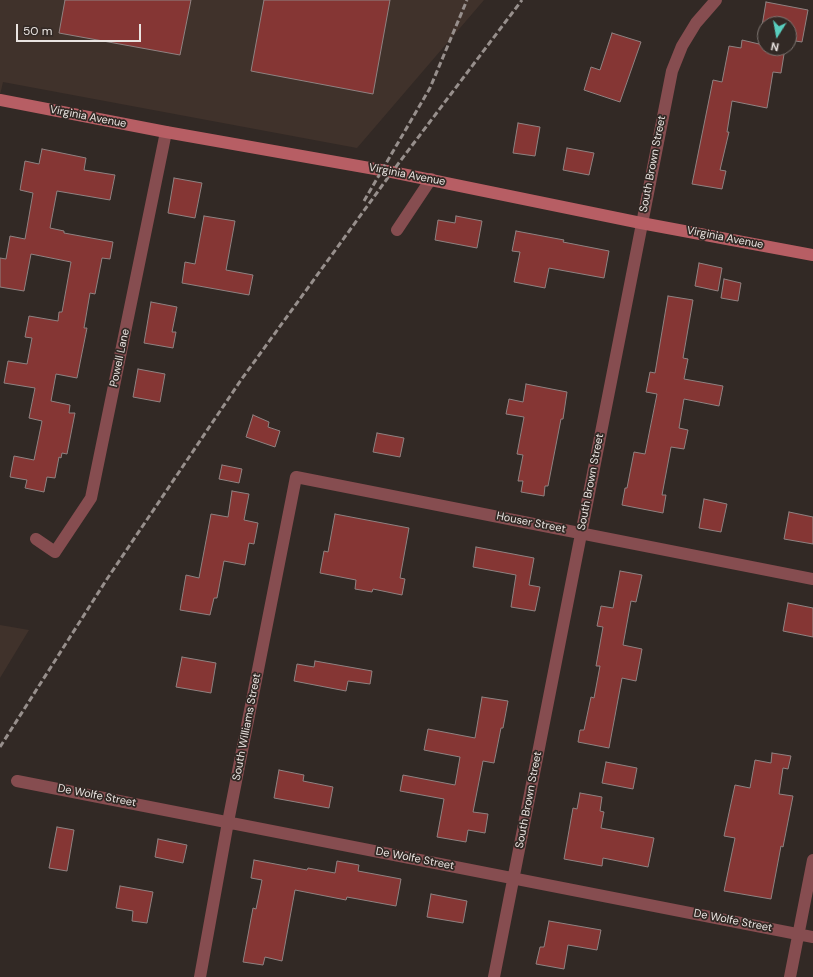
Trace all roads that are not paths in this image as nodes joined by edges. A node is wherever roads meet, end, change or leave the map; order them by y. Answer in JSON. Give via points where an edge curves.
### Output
{"nodes":[{"id":1,"x":716,"y":0,"type":"edge"},
{"id":2,"x":0,"y":100,"type":"edge"},
{"id":3,"x":166,"y":132,"type":"junction"},
{"id":4,"x":431,"y":179,"type":"junction"},
{"id":5,"x":641,"y":223,"type":"junction"},
{"id":6,"x":397,"y":230,"type":"dead end"},
{"id":7,"x":813,"y":255,"type":"edge"},
{"id":8,"x":296,"y":477,"type":"joint"},
{"id":9,"x":581,"y":533,"type":"junction"},
{"id":10,"x":36,"y":539,"type":"dead end"},
{"id":11,"x":813,"y":579,"type":"edge"},
{"id":12,"x":17,"y":781,"type":"dead end"},
{"id":13,"x":228,"y":822,"type":"junction"},
{"id":14,"x":813,"y":860,"type":"edge"},
{"id":15,"x":513,"y":878,"type":"junction"},
{"id":16,"x":798,"y":934,"type":"junction"},
{"id":17,"x":813,"y":937,"type":"edge"},
{"id":18,"x":200,"y":977,"type":"edge"},
{"id":19,"x":494,"y":977,"type":"edge"},
{"id":20,"x":790,"y":977,"type":"edge"}],
"edges":[{"from":1,"to":5,"type":"street","name":"South Brown Street","via":[[696,23],[682,46],[672,71]]},
{"from":2,"to":3,"type":"street","name":"Virginia Avenue"},
{"from":3,"to":4,"type":"street","name":"Virginia Avenue"},
{"from":3,"to":10,"type":"street","name":"Powell Lane","via":[[91,498],[55,552]]},
{"from":4,"to":5,"type":"street","name":"Virginia Avenue"},
{"from":4,"to":6,"type":"street"},
{"from":5,"to":7,"type":"street","name":"Virginia Avenue"},
{"from":5,"to":9,"type":"street","name":"South Brown Street"},
{"from":8,"to":9,"type":"street","name":"Houser Street"},
{"from":8,"to":13,"type":"street","name":"South Williams Street"},
{"from":9,"to":11,"type":"street","name":"Houser Street"},
{"from":9,"to":15,"type":"street","name":"South Brown Street"},
{"from":12,"to":13,"type":"street","name":"De Wolfe Street"},
{"from":13,"to":15,"type":"street","name":"De Wolfe Street"},
{"from":13,"to":18,"type":"street","name":"South Williams Street"},
{"from":14,"to":16,"type":"street"},
{"from":15,"to":16,"type":"street","name":"De Wolfe Street"},
{"from":15,"to":19,"type":"street","name":"South Brown Street"},
{"from":16,"to":17,"type":"street","name":"De Wolfe Street"},
{"from":16,"to":20,"type":"street"}]}
